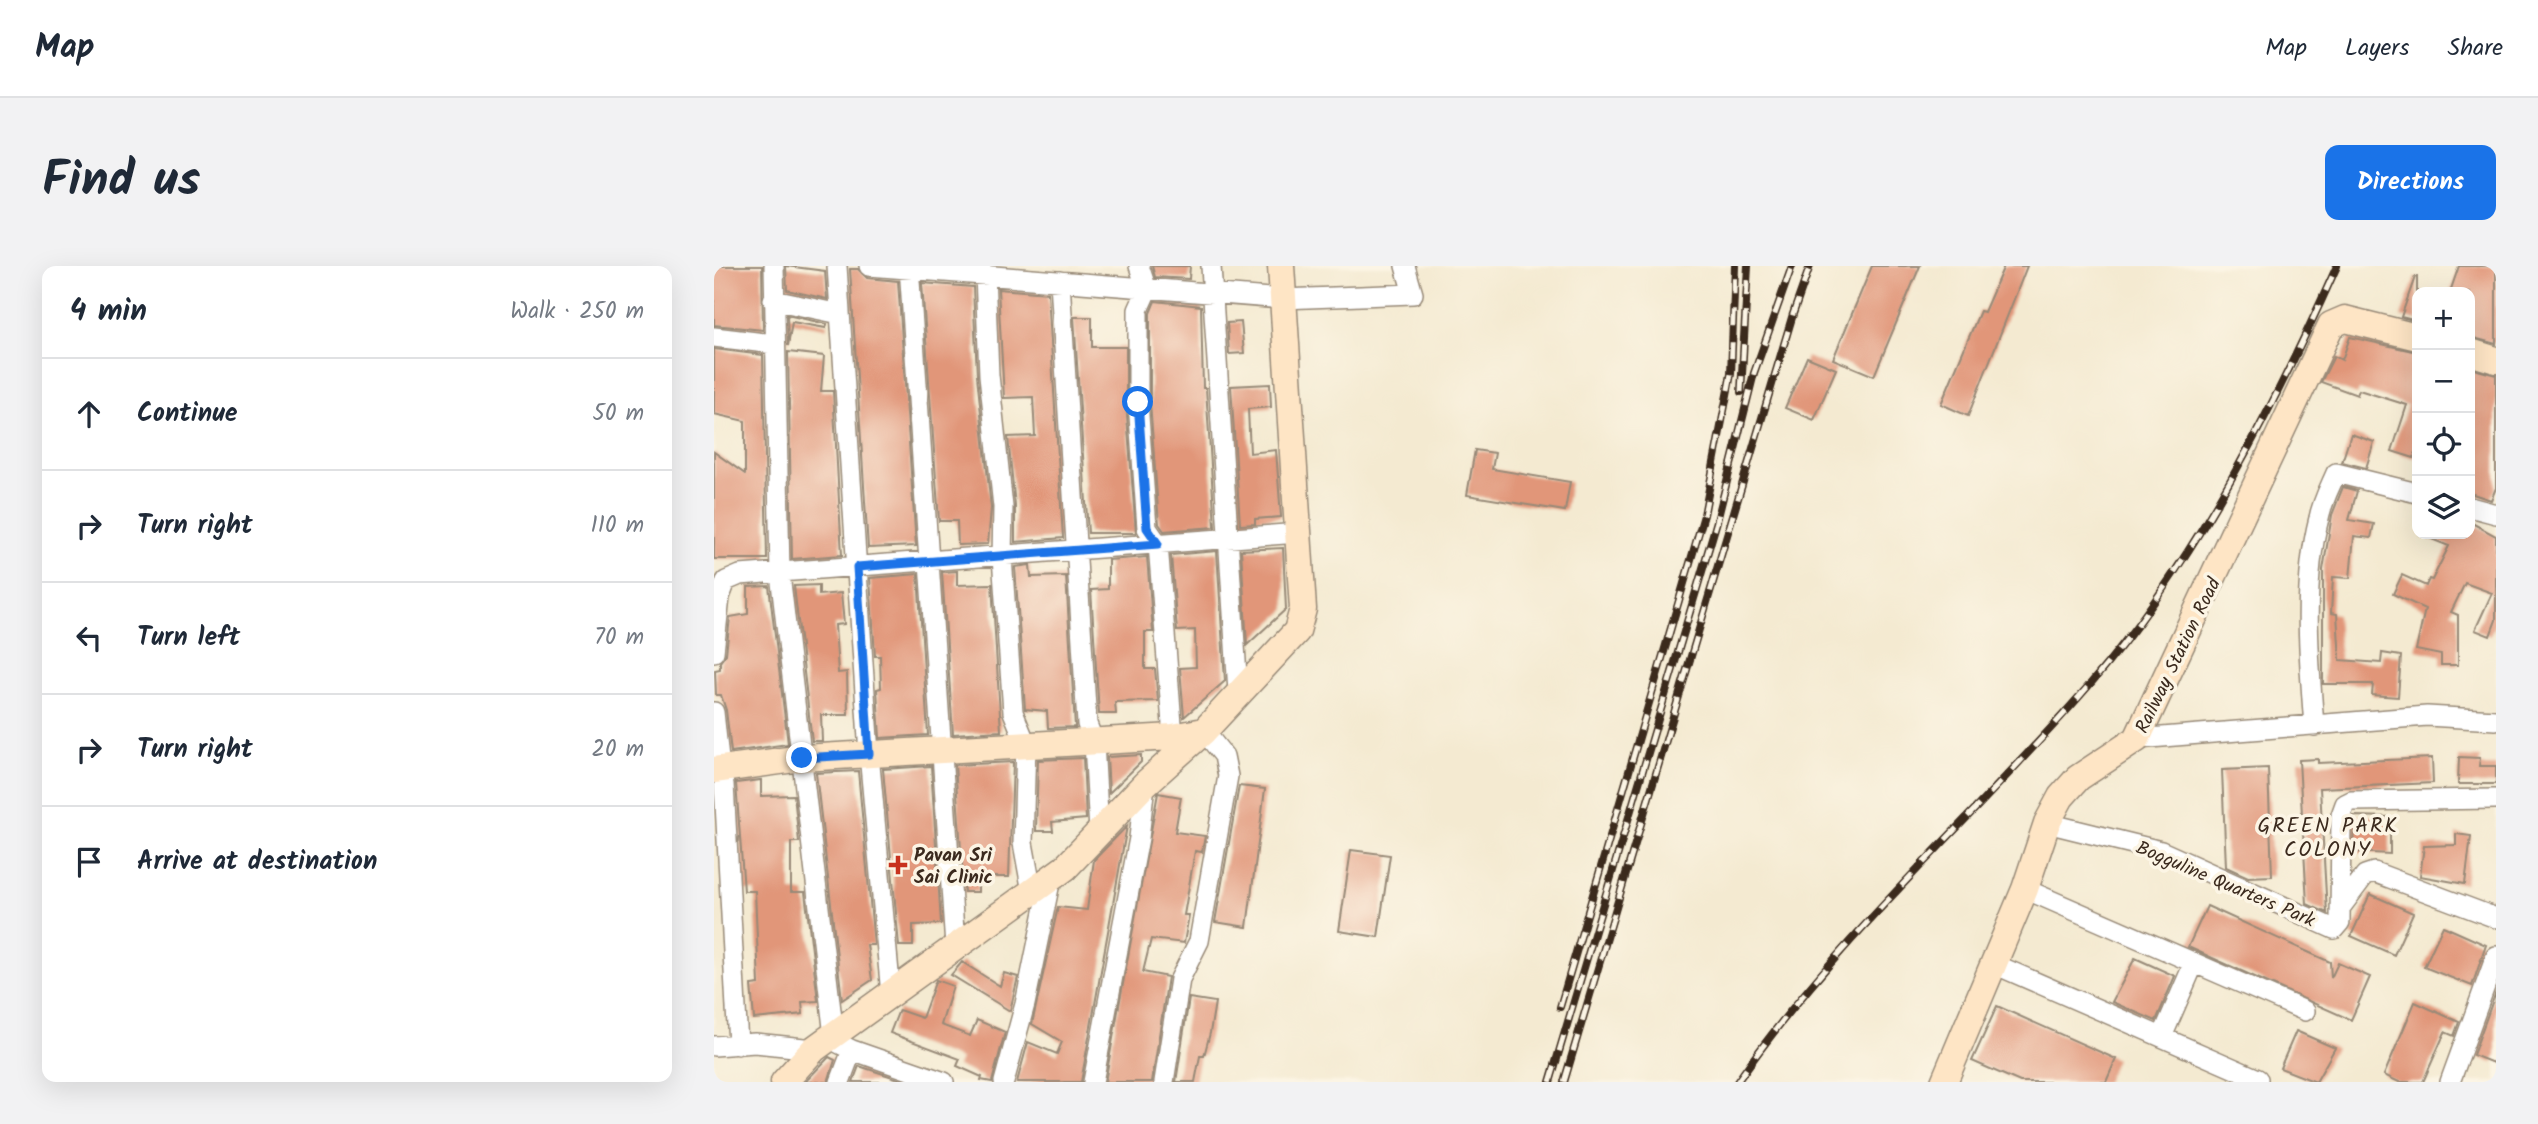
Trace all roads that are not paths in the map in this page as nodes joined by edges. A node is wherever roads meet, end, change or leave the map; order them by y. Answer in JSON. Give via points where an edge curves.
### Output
{"nodes":[{"id":1,"x":774,"y":266,"type":"edge"},
{"id":2,"x":837,"y":266,"type":"edge"},
{"id":3,"x":869,"y":266,"type":"edge"},
{"id":4,"x":1139,"y":266,"type":"edge"},
{"id":5,"x":1211,"y":266,"type":"edge"},
{"id":6,"x":1281,"y":266,"type":"edge"},
{"id":7,"x":1405,"y":266,"type":"edge"},
{"id":8,"x":909,"y":267,"type":"edge"},
{"id":9,"x":985,"y":274,"type":"junction"},
{"id":10,"x":1060,"y":281,"type":"junction"},
{"id":11,"x":1147,"y":290,"type":"junction"},
{"id":12,"x":1211,"y":294,"type":"junction"},
{"id":13,"x":1282,"y":299,"type":"junction"},
{"id":14,"x":773,"y":300,"type":"junction"},
{"id":15,"x":840,"y":314,"type":"junction"},
{"id":16,"x":2412,"y":336,"type":"edge"},
{"id":17,"x":714,"y":337,"type":"edge"},
{"id":18,"x":774,"y":344,"type":"junction"},
{"id":19,"x":2475,"y":354,"type":"edge"},
{"id":20,"x":2496,"y":360,"type":"edge"},
{"id":21,"x":2412,"y":492,"type":"edge"},
{"id":22,"x":2475,"y":508,"type":"edge"},
{"id":23,"x":2496,"y":514,"type":"edge"},
{"id":24,"x":1299,"y":533,"type":"junction"},
{"id":25,"x":1227,"y":538,"type":"junction"},
{"id":26,"x":1158,"y":544,"type":"junction"},
{"id":27,"x":1078,"y":550,"type":"junction"},
{"id":28,"x":1002,"y":557,"type":"junction"},
{"id":29,"x":929,"y":562,"type":"junction"},
{"id":30,"x":857,"y":567,"type":"junction"},
{"id":31,"x":780,"y":574,"type":"junction"},
{"id":32,"x":714,"y":652,"type":"edge"},
{"id":33,"x":1238,"y":692,"type":"junction"},
{"id":34,"x":714,"y":712,"type":"edge"},
{"id":35,"x":2496,"y":720,"type":"edge"},
{"id":36,"x":2314,"y":726,"type":"junction"},
{"id":37,"x":1204,"y":731,"type":"junction"},
{"id":38,"x":1172,"y":737,"type":"junction"},
{"id":39,"x":2137,"y":739,"type":"junction"},
{"id":40,"x":1094,"y":742,"type":"junction"},
{"id":41,"x":1026,"y":744,"type":"junction"},
{"id":42,"x":942,"y":750,"type":"junction"},
{"id":43,"x":869,"y":754,"type":"junction"},
{"id":44,"x":802,"y":758,"type":"junction"},
{"id":45,"x":720,"y":775,"type":"edge"},
{"id":46,"x":1145,"y":785,"type":"junction"},
{"id":47,"x":2496,"y":799,"type":"edge"},
{"id":48,"x":2047,"y":823,"type":"junction"},
{"id":49,"x":1099,"y":832,"type":"junction"},
{"id":50,"x":1041,"y":885,"type":"junction"},
{"id":51,"x":2025,"y":889,"type":"junction"},
{"id":52,"x":2341,"y":907,"type":"junction"},
{"id":53,"x":2496,"y":918,"type":"edge"},
{"id":54,"x":955,"y":946,"type":"junction"},
{"id":55,"x":2496,"y":956,"type":"edge"},
{"id":56,"x":2194,"y":962,"type":"junction"},
{"id":57,"x":1994,"y":964,"type":"junction"},
{"id":58,"x":891,"y":995,"type":"junction"},
{"id":59,"x":2305,"y":1011,"type":"dead end"},
{"id":60,"x":2162,"y":1037,"type":"junction"},
{"id":61,"x":738,"y":1045,"type":"junction"},
{"id":62,"x":833,"y":1045,"type":"junction"},
{"id":63,"x":714,"y":1046,"type":"edge"},
{"id":64,"x":915,"y":1077,"type":"edge"},
{"id":65,"x":2258,"y":1079,"type":"dead end"},
{"id":66,"x":784,"y":1082,"type":"edge"},
{"id":67,"x":840,"y":1082,"type":"edge"},
{"id":68,"x":944,"y":1082,"type":"edge"},
{"id":69,"x":1004,"y":1082,"type":"edge"},
{"id":70,"x":1093,"y":1082,"type":"edge"},
{"id":71,"x":1164,"y":1082,"type":"edge"},
{"id":72,"x":1944,"y":1082,"type":"edge"},
{"id":73,"x":2450,"y":1082,"type":"edge"}],
"edges":[{"from":1,"to":14,"type":"street"},
{"from":2,"to":15,"type":"street"},
{"from":3,"to":8,"type":"street"},
{"from":4,"to":11,"type":"street"},
{"from":5,"to":12,"type":"street"},
{"from":6,"to":13,"type":"street"},
{"from":7,"to":13,"type":"street","via":[[1413,294]]},
{"from":8,"to":9,"type":"street"},
{"from":8,"to":29,"type":"street"},
{"from":9,"to":10,"type":"street"},
{"from":9,"to":28,"type":"street","via":[[989,375],[1003,507]]},
{"from":10,"to":11,"type":"street"},
{"from":10,"to":27,"type":"street"},
{"from":11,"to":12,"type":"street"},
{"from":11,"to":26,"type":"street","via":[[1138,310],[1138,402],[1147,528]]},
{"from":12,"to":13,"type":"street"},
{"from":12,"to":25,"type":"street"},
{"from":13,"to":24,"type":"street"},
{"from":14,"to":15,"type":"street"},
{"from":14,"to":18,"type":"street"},
{"from":15,"to":30,"type":"street"},
{"from":16,"to":39,"type":"street","name":"Railway Station Road","via":[[2345,319],[2331,325]]},
{"from":17,"to":18,"type":"street"},
{"from":18,"to":31,"type":"street"},
{"from":19,"to":20,"type":"street"},
{"from":21,"to":36,"type":"street","via":[[2336,472],[2319,515],[2312,553],[2309,650]]},
{"from":22,"to":23,"type":"street"},
{"from":24,"to":25,"type":"street"},
{"from":24,"to":33,"type":"street","via":[[1302,621]]},
{"from":25,"to":26,"type":"street"},
{"from":25,"to":33,"type":"street"},
{"from":26,"to":27,"type":"street"},
{"from":26,"to":38,"type":"street"},
{"from":27,"to":28,"type":"street"},
{"from":27,"to":40,"type":"street","via":[[1087,724]]},
{"from":28,"to":29,"type":"street"},
{"from":28,"to":41,"type":"street","via":[[1013,712]]},
{"from":29,"to":30,"type":"street"},
{"from":29,"to":42,"type":"street"},
{"from":30,"to":31,"type":"street"},
{"from":30,"to":43,"type":"street"},
{"from":31,"to":32,"type":"street","via":[[740,575],[726,581]]},
{"from":31,"to":44,"type":"street"},
{"from":33,"to":37,"type":"street"},
{"from":34,"to":45,"type":"street"},
{"from":35,"to":36,"type":"street","via":[[2427,716]]},
{"from":36,"to":39,"type":"street"},
{"from":37,"to":38,"type":"street"},
{"from":37,"to":46,"type":"street"},
{"from":37,"to":71,"type":"street","via":[[1224,756],[1228,776],[1199,941],[1180,979]]},
{"from":38,"to":40,"type":"street"},
{"from":39,"to":48,"type":"street","name":"Railway Station Road","via":[[2078,778]]},
{"from":40,"to":41,"type":"street"},
{"from":40,"to":49,"type":"street"},
{"from":41,"to":42,"type":"street"},
{"from":41,"to":50,"type":"street","via":[[1023,843]]},
{"from":42,"to":43,"type":"street"},
{"from":42,"to":54,"type":"street"},
{"from":43,"to":44,"type":"street"},
{"from":43,"to":58,"type":"street"},
{"from":44,"to":45,"type":"street"},
{"from":44,"to":62,"type":"street"},
{"from":45,"to":61,"type":"street"},
{"from":46,"to":49,"type":"street"},
{"from":46,"to":70,"type":"street"},
{"from":47,"to":52,"type":"street","name":"Bogguline Quarters Park","via":[[2345,804],[2341,815]]},
{"from":48,"to":51,"type":"street","name":"Railway Station Road"},
{"from":48,"to":52,"type":"street","name":"Bogguline Quarters Park","via":[[2161,851],[2334,929],[2340,922]]},
{"from":49,"to":50,"type":"street"},
{"from":50,"to":54,"type":"street"},
{"from":50,"to":69,"type":"street","via":[[1025,1004]]},
{"from":51,"to":56,"type":"street"},
{"from":51,"to":57,"type":"street","name":"Railway Station Road"},
{"from":52,"to":53,"type":"street","via":[[2365,876],[2374,872]]},
{"from":54,"to":58,"type":"street"},
{"from":55,"to":73,"type":"street"},
{"from":56,"to":59,"type":"street"},
{"from":56,"to":60,"type":"street"},
{"from":57,"to":60,"type":"street"},
{"from":57,"to":72,"type":"street","name":"Railway Station Road"},
{"from":58,"to":62,"type":"street"},
{"from":60,"to":65,"type":"street"},
{"from":61,"to":62,"type":"street"},
{"from":61,"to":63,"type":"street"},
{"from":62,"to":64,"type":"street"},
{"from":62,"to":66,"type":"street"},
{"from":62,"to":67,"type":"street"},
{"from":64,"to":68,"type":"street"}]}
